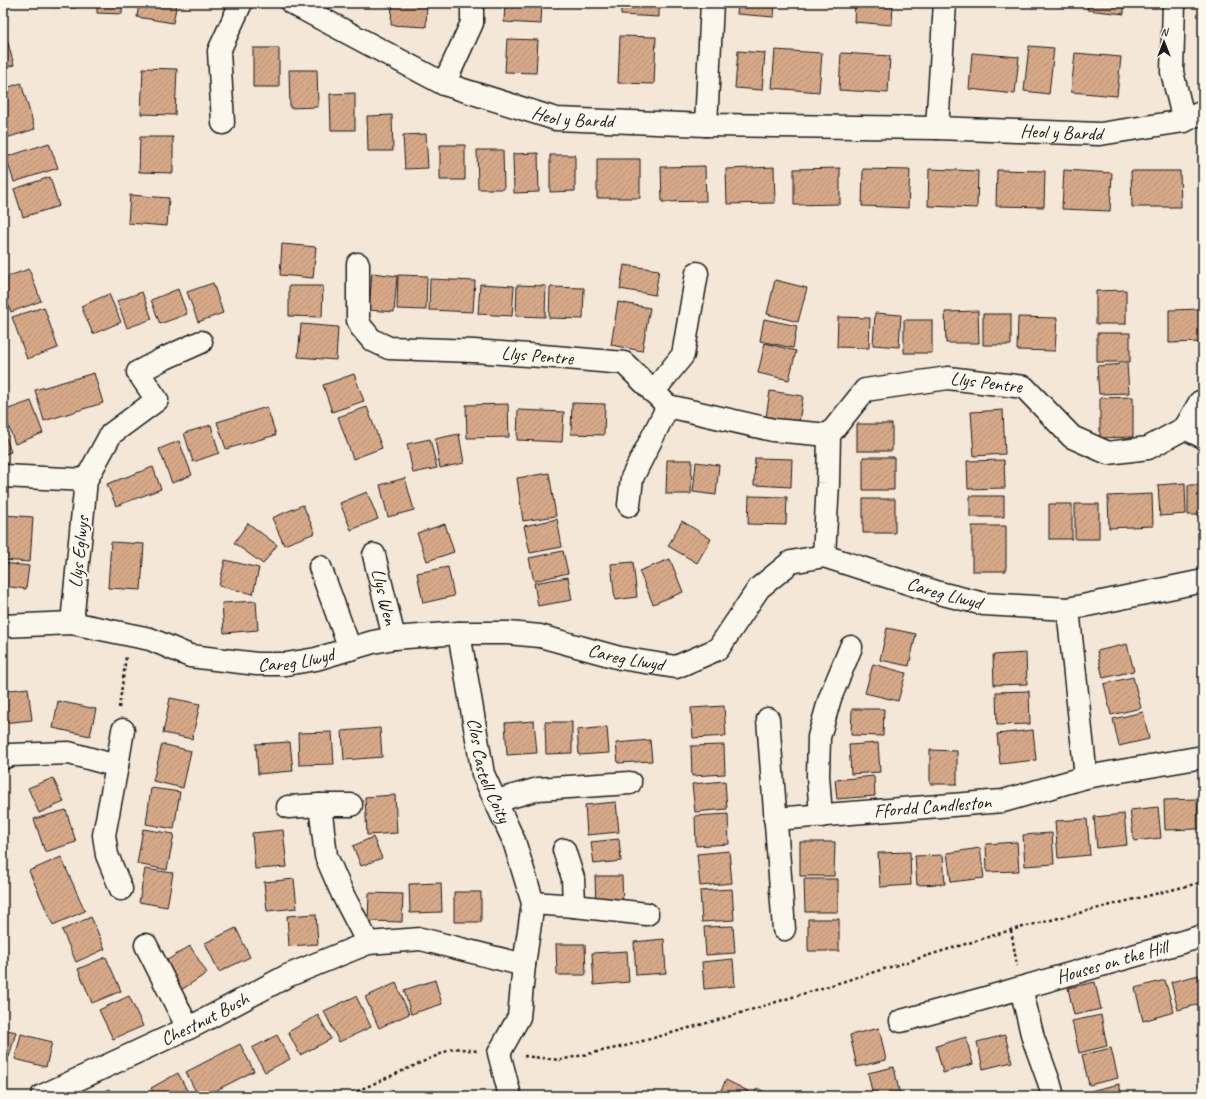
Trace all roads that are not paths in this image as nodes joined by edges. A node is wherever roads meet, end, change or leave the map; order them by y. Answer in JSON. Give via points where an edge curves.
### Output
{"nodes":[{"id":1,"x":241,"y":3,"type":"edge"},
{"id":2,"x":292,"y":3,"type":"edge"},
{"id":3,"x":472,"y":3,"type":"edge"},
{"id":4,"x":712,"y":3,"type":"edge"},
{"id":5,"x":945,"y":3,"type":"edge"},
{"id":6,"x":1174,"y":3,"type":"edge"},
{"id":7,"x":444,"y":84,"type":"junction"},
{"id":8,"x":1194,"y":116,"type":"edge"},
{"id":9,"x":223,"y":123,"type":"dead end"},
{"id":10,"x":706,"y":125,"type":"junction"},
{"id":11,"x":937,"y":128,"type":"junction"},
{"id":12,"x":358,"y":264,"type":"dead end"},
{"id":13,"x":697,"y":273,"type":"dead end"},
{"id":14,"x":201,"y":342,"type":"dead end"},
{"id":15,"x":660,"y":399,"type":"junction"},
{"id":16,"x":1200,"y":402,"type":"dead end"},
{"id":17,"x":1194,"y":432,"type":"edge"},
{"id":18,"x":829,"y":435,"type":"junction"},
{"id":19,"x":3,"y":476,"type":"edge"},
{"id":20,"x":86,"y":480,"type":"junction"},
{"id":21,"x":629,"y":505,"type":"dead end"},
{"id":22,"x":374,"y":555,"type":"dead end"},
{"id":23,"x":824,"y":556,"type":"junction"},
{"id":24,"x":320,"y":566,"type":"dead end"},
{"id":25,"x":1203,"y":581,"type":"edge"},
{"id":26,"x":1068,"y":609,"type":"junction"},
{"id":27,"x":72,"y":624,"type":"junction"},
{"id":28,"x":3,"y":626,"type":"edge"},
{"id":29,"x":459,"y":633,"type":"junction"},
{"id":30,"x":394,"y":638,"type":"junction"},
{"id":31,"x":851,"y":647,"type":"dead end"},
{"id":32,"x":350,"y":649,"type":"junction"},
{"id":33,"x":768,"y":719,"type":"dead end"},
{"id":34,"x":124,"y":730,"type":"road end"},
{"id":35,"x":1203,"y":757,"type":"edge"},
{"id":36,"x":3,"y":758,"type":"edge"},
{"id":37,"x":117,"y":766,"type":"junction"},
{"id":38,"x":1086,"y":777,"type":"junction"},
{"id":39,"x":630,"y":782,"type":"dead end"},
{"id":40,"x":496,"y":800,"type":"junction"},
{"id":41,"x":320,"y":805,"type":"junction"},
{"id":42,"x":351,"y":805,"type":"dead end"},
{"id":43,"x":288,"y":807,"type":"dead end"},
{"id":44,"x":821,"y":816,"type":"junction"},
{"id":45,"x":775,"y":819,"type":"junction"},
{"id":46,"x":564,"y":850,"type":"dead end"},
{"id":47,"x":121,"y":890,"type":"dead end"},
{"id":48,"x":533,"y":903,"type":"junction"},
{"id":49,"x":574,"y":906,"type":"junction"},
{"id":50,"x":647,"y":914,"type":"dead end"},
{"id":51,"x":784,"y":929,"type":"dead end"},
{"id":52,"x":1203,"y":936,"type":"edge"},
{"id":53,"x":368,"y":943,"type":"junction"},
{"id":54,"x":146,"y":945,"type":"dead end"},
{"id":55,"x":524,"y":965,"type":"junction"},
{"id":56,"x":1020,"y":988,"type":"junction"},
{"id":57,"x":901,"y":1021,"type":"dead end"},
{"id":58,"x":188,"y":1028,"type":"junction"},
{"id":59,"x":42,"y":1096,"type":"edge"},
{"id":60,"x":508,"y":1096,"type":"edge"},
{"id":61,"x":1053,"y":1096,"type":"edge"}],
"edges":[{"from":1,"to":9,"type":"street","via":[[219,50]]},
{"from":2,"to":7,"type":"street","name":"Heol y Bardd"},
{"from":3,"to":7,"type":"street","via":[[472,23]]},
{"from":4,"to":10,"type":"street"},
{"from":5,"to":11,"type":"street"},
{"from":6,"to":8,"type":"street","name":"Heol y Bardd","via":[[1172,72]]},
{"from":7,"to":10,"type":"street","name":"Heol y Bardd","via":[[556,119]]},
{"from":8,"to":11,"type":"street","name":"Heol y Bardd","via":[[1100,134]]},
{"from":10,"to":11,"type":"street","name":"Heol y Bardd"},
{"from":12,"to":15,"type":"street","name":"Llys Pentre","via":[[358,320],[372,340],[389,348],[624,363]]},
{"from":13,"to":15,"type":"street","via":[[683,355]]},
{"from":14,"to":20,"type":"street","name":"Llys Eglwys","via":[[138,372],[157,400],[111,434]]},
{"from":15,"to":18,"type":"street","via":[[773,430]]},
{"from":15,"to":21,"type":"street","via":[[632,478]]},
{"from":16,"to":17,"type":"street","name":"Llys Pentre"},
{"from":17,"to":18,"type":"street","name":"Llys Pentre","via":[[1148,448],[1108,453],[1072,437],[1024,387],[948,378],[865,390]]},
{"from":18,"to":23,"type":"street"},
{"from":19,"to":20,"type":"street"},
{"from":20,"to":27,"type":"street","name":"Llys Eglwys"},
{"from":22,"to":30,"type":"street","name":"Llys Wen"},
{"from":23,"to":26,"type":"street","name":"Careg Llwyd","via":[[939,593],[984,604]]},
{"from":23,"to":29,"type":"street","name":"Careg Llwyd","via":[[791,562],[759,588],[718,649],[676,667],[620,658],[540,636],[508,632]]},
{"from":24,"to":32,"type":"street"},
{"from":25,"to":26,"type":"street","name":"Careg Llwyd"},
{"from":26,"to":38,"type":"street"},
{"from":27,"to":28,"type":"street","name":"Careg Llwyd"},
{"from":27,"to":32,"type":"street","name":"Careg Llwyd","via":[[150,639],[190,656],[257,664],[286,664]]},
{"from":29,"to":30,"type":"street","name":"Careg Llwyd"},
{"from":29,"to":40,"type":"street","name":"Clos Castell Coity","via":[[483,774]]},
{"from":30,"to":32,"type":"street","name":"Careg Llwyd"},
{"from":31,"to":44,"type":"street","via":[[830,698],[819,737]]},
{"from":33,"to":45,"type":"street"},
{"from":34,"to":37,"type":"street"},
{"from":35,"to":38,"type":"street","name":"Ffordd Candleston"},
{"from":36,"to":37,"type":"street","via":[[10,755],[68,753]]},
{"from":37,"to":47,"type":"street","via":[[104,835],[107,856]]},
{"from":38,"to":44,"type":"street","name":"Ffordd Candleston","via":[[1003,801]]},
{"from":39,"to":40,"type":"street","via":[[538,789]]},
{"from":40,"to":48,"type":"street","name":"Clos Castell Coity","via":[[514,841]]},
{"from":41,"to":42,"type":"street"},
{"from":41,"to":43,"type":"street"},
{"from":41,"to":53,"type":"street","via":[[326,856]]},
{"from":44,"to":45,"type":"street","name":"Ffordd Candleston"},
{"from":45,"to":51,"type":"street"},
{"from":46,"to":49,"type":"street","via":[[573,878]]},
{"from":48,"to":49,"type":"street"},
{"from":48,"to":55,"type":"street","name":"Clos Castell Coity"},
{"from":49,"to":50,"type":"street"},
{"from":52,"to":56,"type":"street","name":"Houses on the Hill"},
{"from":53,"to":55,"type":"street","name":"Chestnut Bush","via":[[421,939]]},
{"from":53,"to":58,"type":"street","name":"Chestnut Bush","via":[[287,976]]},
{"from":54,"to":58,"type":"street"},
{"from":55,"to":60,"type":"street","name":"Clos Castell Coity","via":[[519,1017],[499,1053]]},
{"from":56,"to":57,"type":"street","name":"Houses on the Hill"},
{"from":56,"to":61,"type":"street","via":[[1033,1038]]},
{"from":58,"to":59,"type":"street","name":"Chestnut Bush"}]}
